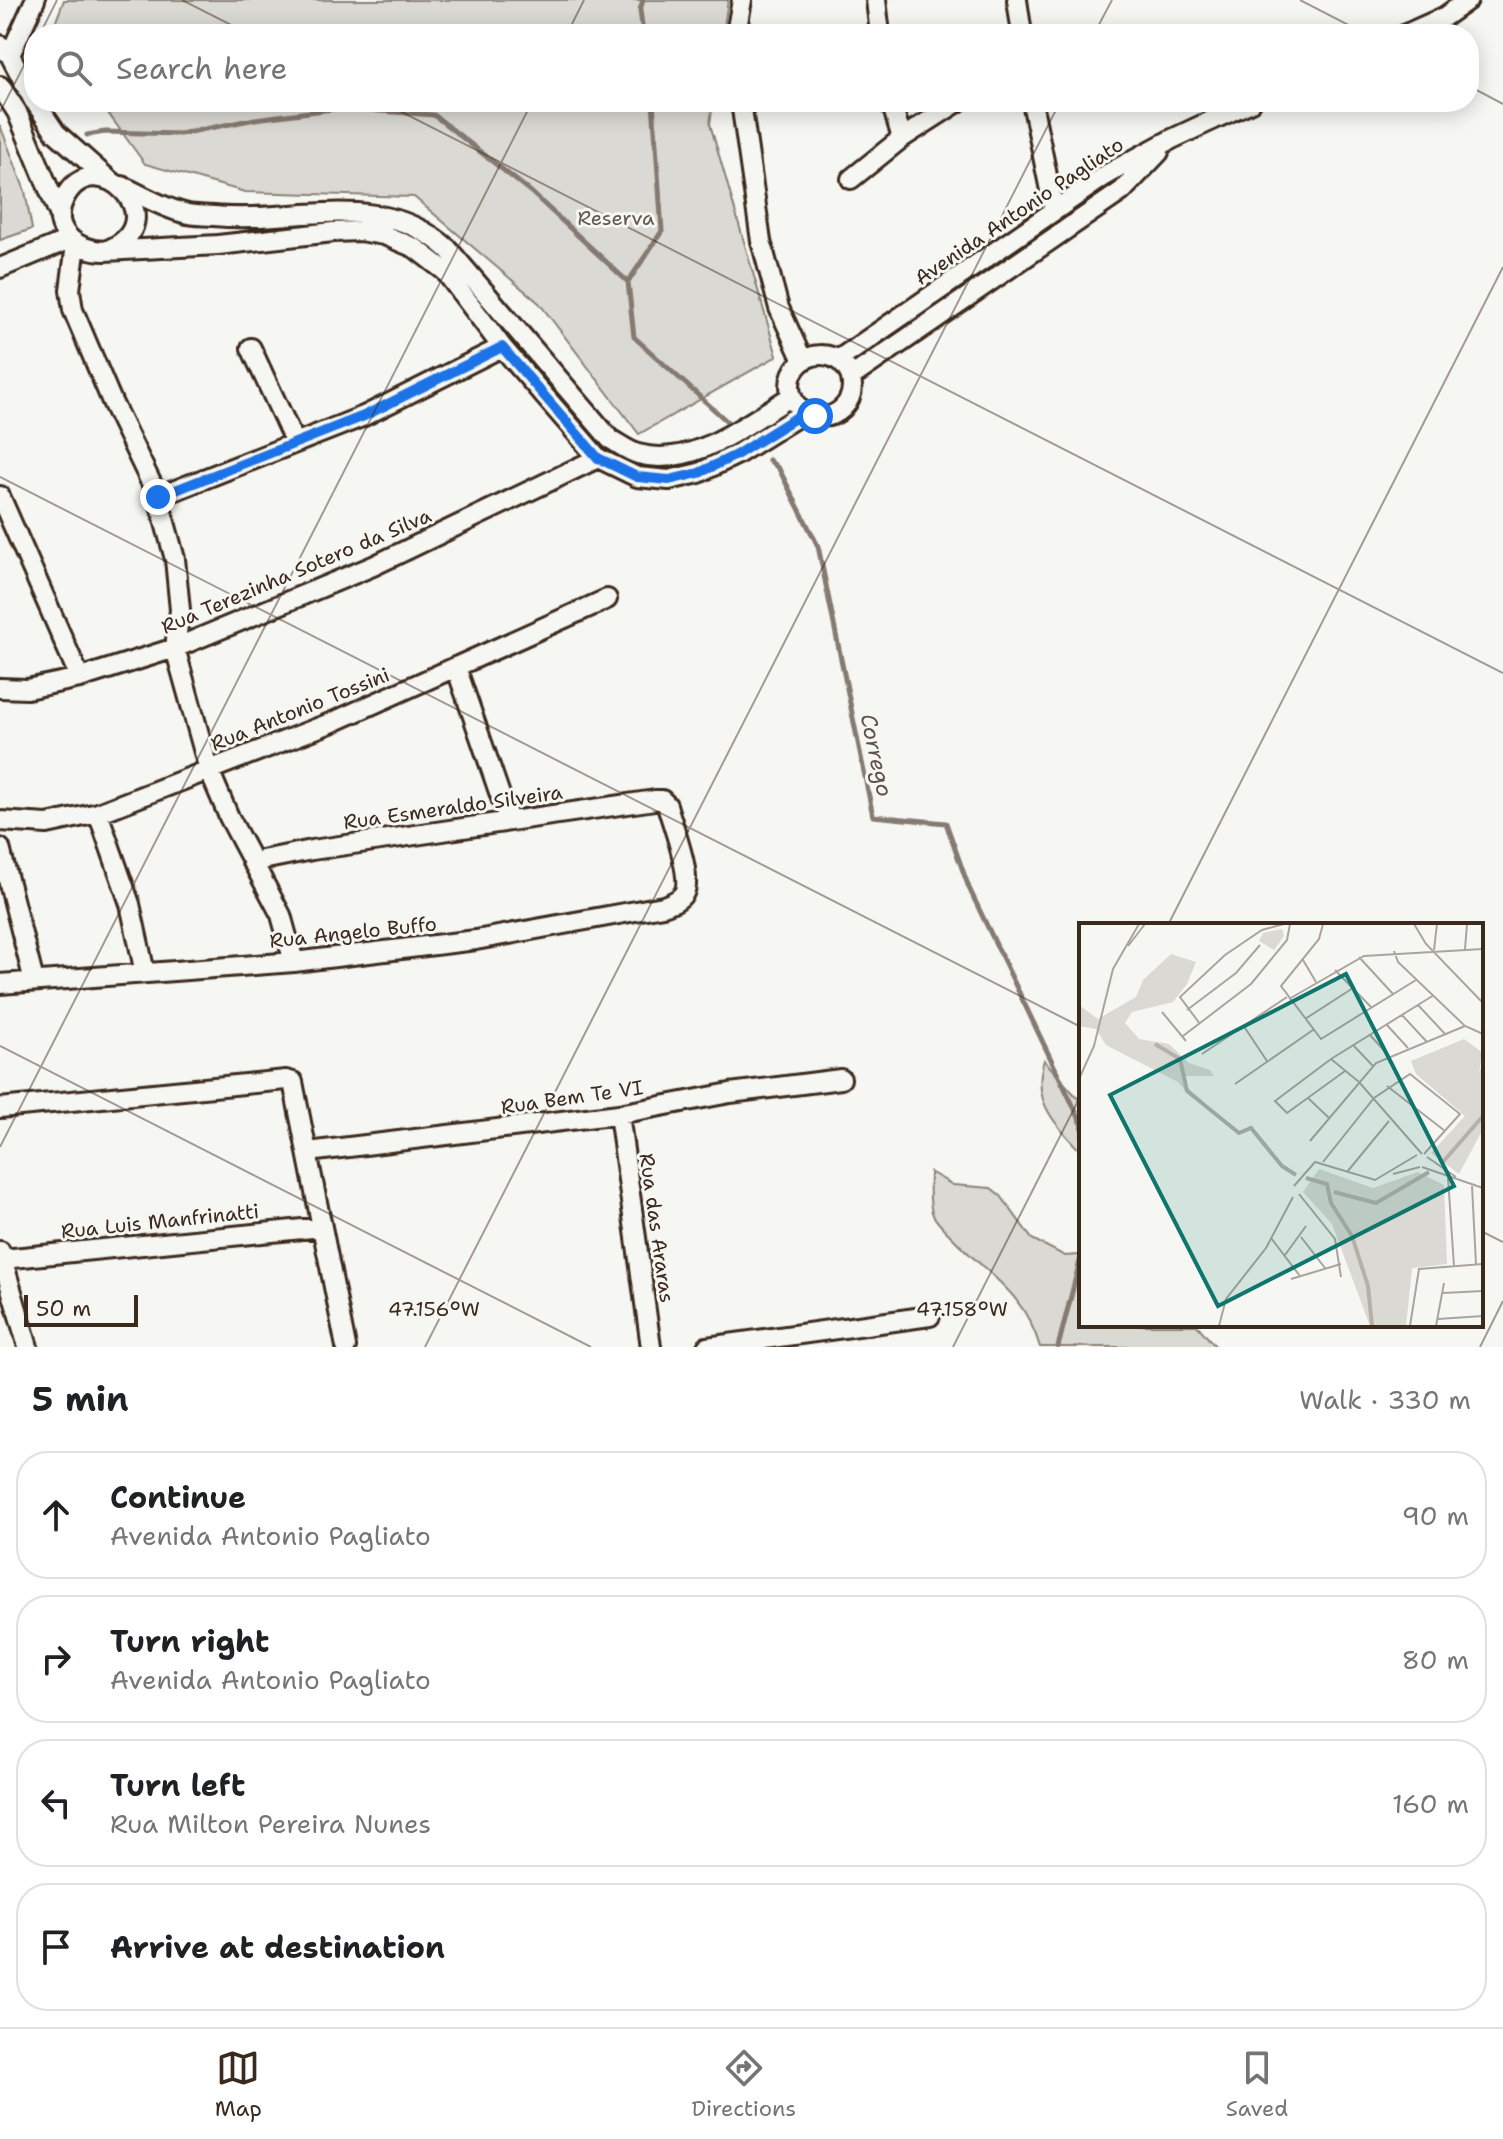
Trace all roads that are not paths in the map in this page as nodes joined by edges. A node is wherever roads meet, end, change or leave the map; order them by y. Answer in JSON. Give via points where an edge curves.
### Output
{"nodes":[{"id":1,"x":35,"y":0,"type":"edge"},
{"id":2,"x":742,"y":0,"type":"edge"},
{"id":3,"x":876,"y":0,"type":"edge"},
{"id":4,"x":1017,"y":0,"type":"edge"},
{"id":5,"x":1468,"y":0,"type":"edge"},
{"id":6,"x":738,"y":24,"type":"edge"},
{"id":7,"x":879,"y":24,"type":"edge"},
{"id":8,"x":1021,"y":24,"type":"edge"},
{"id":9,"x":1428,"y":24,"type":"edge"},
{"id":10,"x":5,"y":50,"type":"edge"},
{"id":11,"x":24,"y":83,"type":"edge"},
{"id":12,"x":0,"y":86,"type":"edge"},
{"id":13,"x":42,"y":112,"type":"edge"},
{"id":14,"x":742,"y":112,"type":"edge"},
{"id":15,"x":894,"y":112,"type":"edge"},
{"id":16,"x":942,"y":112,"type":"edge"},
{"id":17,"x":1034,"y":112,"type":"edge"},
{"id":18,"x":1230,"y":112,"type":"edge"},
{"id":19,"x":902,"y":138,"type":"junction"},
{"id":20,"x":1172,"y":139,"type":"junction"},
{"id":21,"x":851,"y":179,"type":"dead end"},
{"id":22,"x":114,"y":182,"type":"junction"},
{"id":23,"x":1054,"y":210,"type":"junction"},
{"id":24,"x":60,"y":216,"type":"junction"},
{"id":25,"x":73,"y":241,"type":"junction"},
{"id":26,"x":105,"y":251,"type":"junction"},
{"id":27,"x":0,"y":268,"type":"edge"},
{"id":28,"x":502,"y":347,"type":"junction"},
{"id":29,"x":251,"y":348,"type":"dead end"},
{"id":30,"x":838,"y":360,"type":"junction"},
{"id":31,"x":803,"y":361,"type":"junction"},
{"id":32,"x":851,"y":377,"type":"junction"},
{"id":33,"x":792,"y":396,"type":"junction"},
{"id":34,"x":805,"y":412,"type":"junction"},
{"id":35,"x":295,"y":443,"type":"junction"},
{"id":36,"x":598,"y":458,"type":"junction"},
{"id":37,"x":0,"y":496,"type":"edge"},
{"id":38,"x":158,"y":497,"type":"junction"},
{"id":39,"x":607,"y":599,"type":"dead end"},
{"id":40,"x":175,"y":648,"type":"junction"},
{"id":41,"x":456,"y":667,"type":"junction"},
{"id":42,"x":80,"y":678,"type":"junction"},
{"id":43,"x":0,"y":688,"type":"edge"},
{"id":44,"x":209,"y":770,"type":"junction"},
{"id":45,"x":98,"y":813,"type":"junction"},
{"id":46,"x":0,"y":821,"type":"edge"},
{"id":47,"x":509,"y":821,"type":"junction"},
{"id":48,"x":0,"y":848,"type":"edge"},
{"id":49,"x":252,"y":862,"type":"junction"},
{"id":50,"x":687,"y":874,"type":"joint"},
{"id":51,"x":294,"y":962,"type":"junction"},
{"id":52,"x":145,"y":973,"type":"junction"},
{"id":53,"x":34,"y":981,"type":"junction"},
{"id":54,"x":0,"y":984,"type":"edge"},
{"id":55,"x":841,"y":1079,"type":"dead end"},
{"id":56,"x":0,"y":1108,"type":"edge"},
{"id":57,"x":619,"y":1114,"type":"junction"},
{"id":58,"x":308,"y":1152,"type":"junction"},
{"id":59,"x":322,"y":1227,"type":"junction"},
{"id":60,"x":1,"y":1255,"type":"edge"},
{"id":61,"x":930,"y":1316,"type":"dead end"},
{"id":62,"x":28,"y":1347,"type":"edge"},
{"id":63,"x":346,"y":1347,"type":"edge"},
{"id":64,"x":651,"y":1347,"type":"edge"},
{"id":65,"x":707,"y":1347,"type":"edge"}],
"edges":[{"from":1,"to":10,"type":"street"},
{"from":2,"to":6,"type":"street"},
{"from":3,"to":7,"type":"street"},
{"from":4,"to":8,"type":"street"},
{"from":5,"to":9,"type":"street"},
{"from":10,"to":11,"type":"street"},
{"from":12,"to":24,"type":"street","via":[[17,112]]},
{"from":13,"to":22,"type":"street","via":[[56,133]]},
{"from":14,"to":31,"type":"street","via":[[761,241],[779,308]]},
{"from":15,"to":19,"type":"street"},
{"from":16,"to":19,"type":"street"},
{"from":17,"to":23,"type":"street"},
{"from":18,"to":20,"type":"street"},
{"from":19,"to":21,"type":"street"},
{"from":20,"to":23,"type":"street","name":"Avenida Antonio Pagliato"},
{"from":20,"to":32,"type":"street","name":"Avenida Antonio Pagliato","via":[[1122,191]]},
{"from":22,"to":24,"type":"street","via":[[85,180],[75,185],[66,194]]},
{"from":22,"to":26,"type":"street","via":[[133,203],[134,215],[126,238]]},
{"from":22,"to":33,"type":"street","via":[[183,213],[235,218],[362,212],[399,219],[431,233],[610,439],[636,453],[691,453]]},
{"from":23,"to":30,"type":"street","name":"Avenida Antonio Pagliato"},
{"from":24,"to":25,"type":"street"},
{"from":25,"to":26,"type":"street"},
{"from":25,"to":27,"type":"street"},
{"from":25,"to":38,"type":"street","via":[[73,310]]},
{"from":26,"to":28,"type":"street","via":[[333,232],[384,235],[415,248],[445,271]]},
{"from":28,"to":35,"type":"street","via":[[364,416]]},
{"from":28,"to":36,"type":"street"},
{"from":29,"to":35,"type":"street"},
{"from":30,"to":31,"type":"street","via":[[821,355]]},
{"from":30,"to":32,"type":"street"},
{"from":31,"to":33,"type":"street","via":[[792,376]]},
{"from":32,"to":34,"type":"street","via":[[844,407],[826,417]]},
{"from":33,"to":34,"type":"street"},
{"from":34,"to":36,"type":"street","via":[[736,455],[669,480],[637,477]]},
{"from":35,"to":38,"type":"street"},
{"from":36,"to":40,"type":"street","name":"Rua Terezinha Sotero da Silva","via":[[373,566]]},
{"from":37,"to":42,"type":"street"},
{"from":38,"to":40,"type":"street","via":[[175,559],[180,610]]},
{"from":39,"to":41,"type":"street","name":"Rua Antonio Tossini"},
{"from":40,"to":42,"type":"street","name":"Rua Terezinha Sotero da Silva"},
{"from":40,"to":44,"type":"street"},
{"from":41,"to":44,"type":"street","name":"Rua Antonio Tossini"},
{"from":41,"to":47,"type":"street"},
{"from":42,"to":43,"type":"street","name":"Rua Terezinha Sotero da Silva","via":[[27,689]]},
{"from":44,"to":45,"type":"street","name":"Rua Antonio Tossini"},
{"from":44,"to":49,"type":"street"},
{"from":45,"to":46,"type":"street","name":"Rua Antonio Tossini","via":[[47,824]]},
{"from":45,"to":52,"type":"street","via":[[130,904]]},
{"from":47,"to":49,"type":"street","name":"Rua Esmeraldo Silveira"},
{"from":47,"to":50,"type":"street","name":"Rua Esmeraldo Silveira","via":[[662,800]]},
{"from":48,"to":53,"type":"street"},
{"from":49,"to":51,"type":"street","via":[[281,915]]},
{"from":50,"to":51,"type":"street","name":"Rua Angelo Buffo","via":[[686,890],[663,906],[476,940]]},
{"from":51,"to":52,"type":"street","name":"Rua Angelo Buffo"},
{"from":52,"to":53,"type":"street","name":"Rua Angelo Buffo"},
{"from":53,"to":54,"type":"street","name":"Rua Angelo Buffo"},
{"from":55,"to":57,"type":"street","name":"Rua Bem Te VI"},
{"from":56,"to":58,"type":"street","via":[[293,1082]]},
{"from":57,"to":58,"type":"street","name":"Rua Bem Te VI"},
{"from":57,"to":64,"type":"street","name":"Rua das Araras"},
{"from":58,"to":59,"type":"street"},
{"from":59,"to":60,"type":"street","name":"Rua Luis Manfrinatti"},
{"from":59,"to":63,"type":"street"},
{"from":60,"to":62,"type":"street"},
{"from":61,"to":65,"type":"street"}]}
